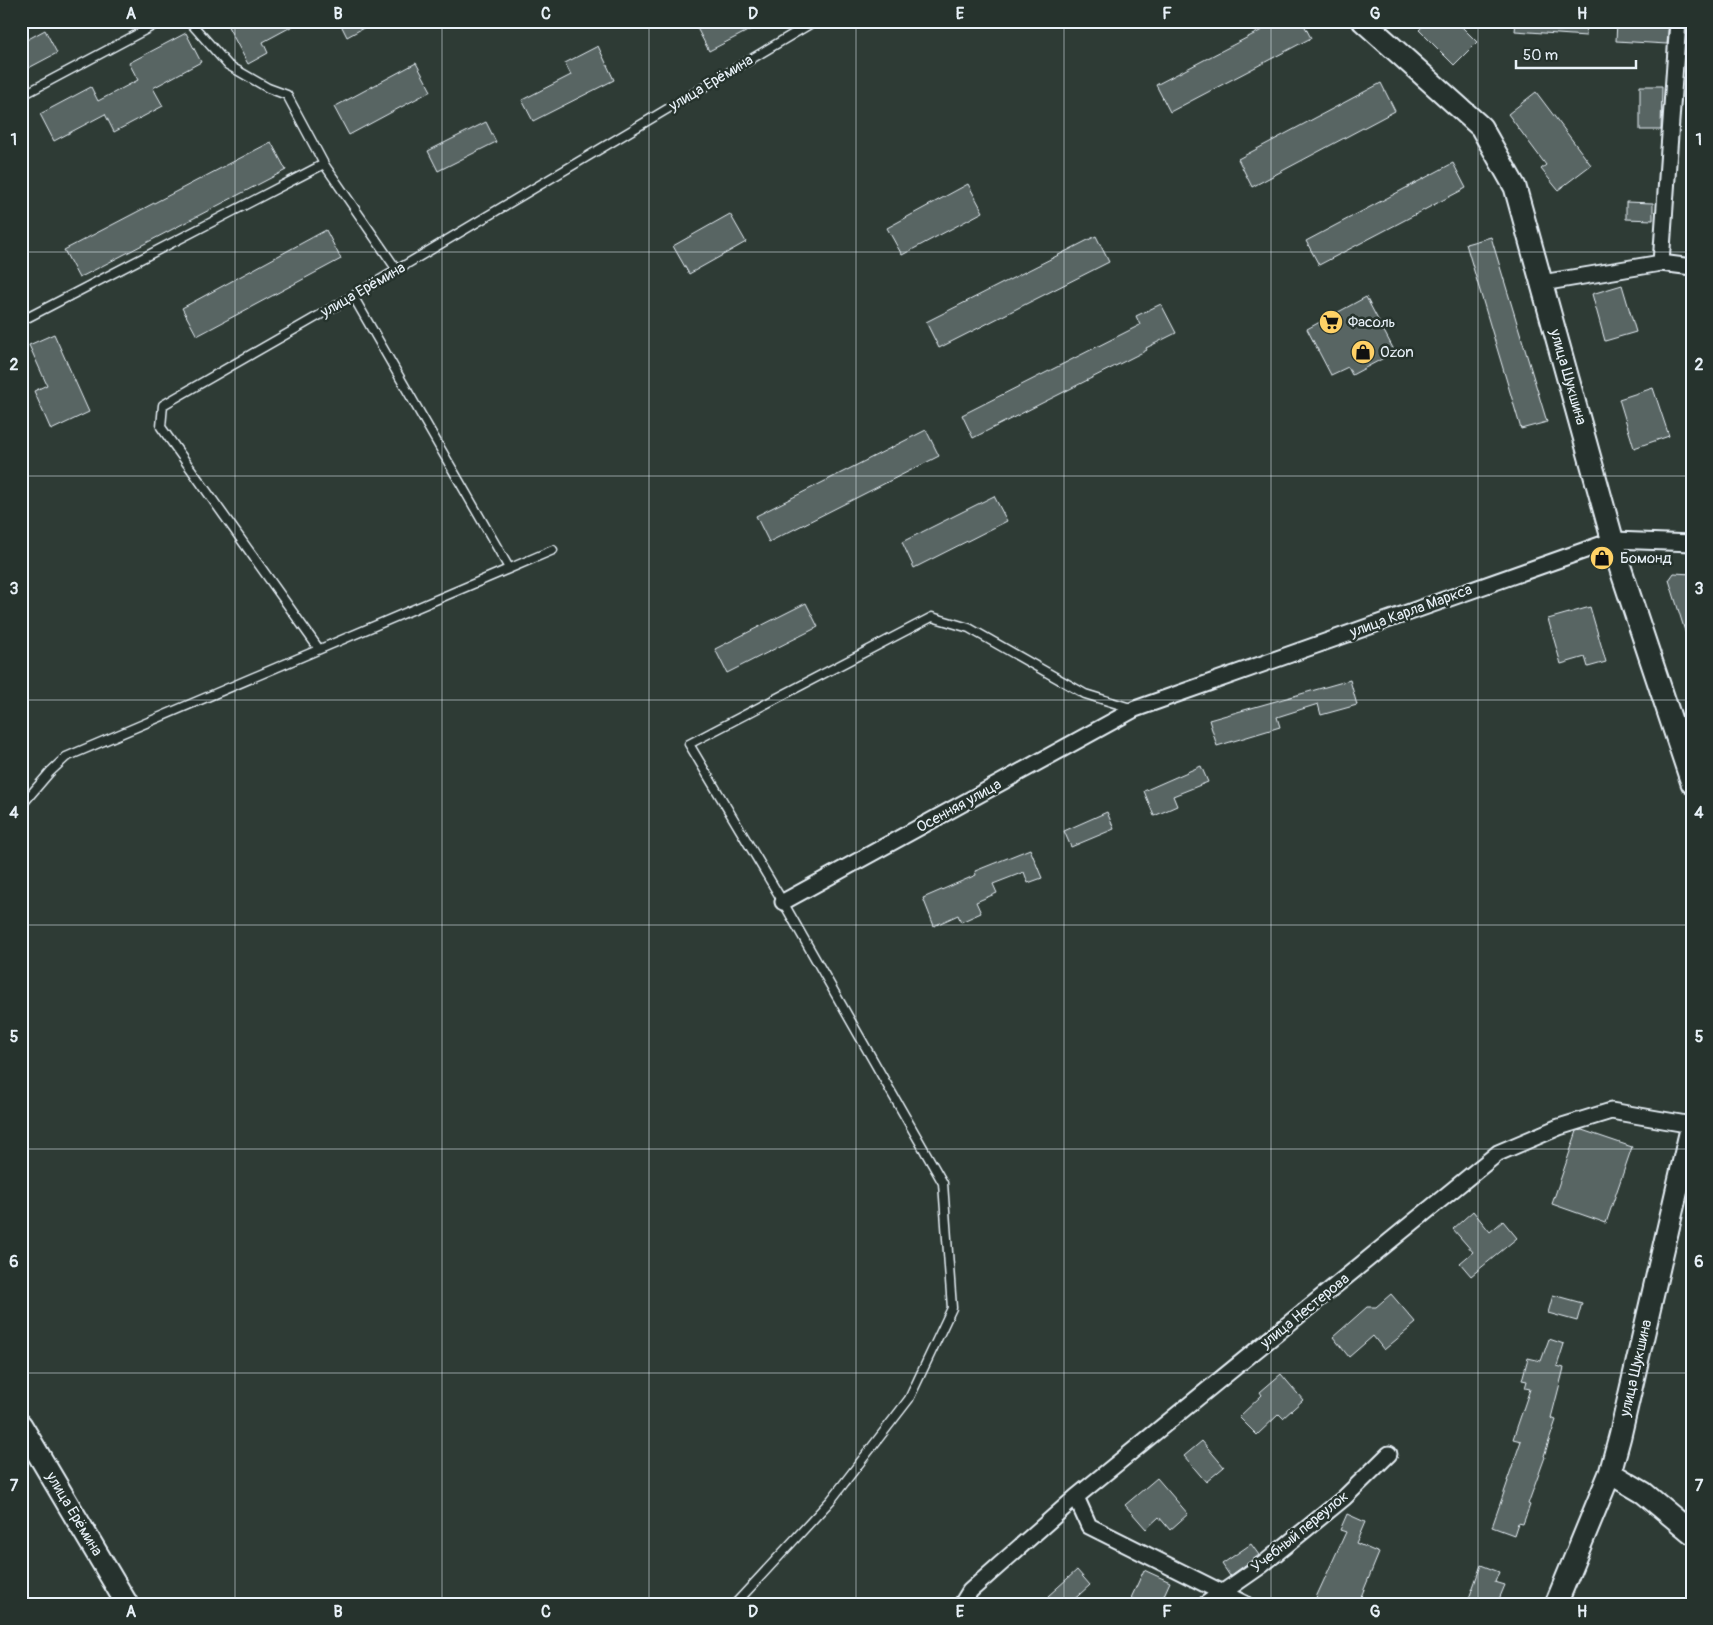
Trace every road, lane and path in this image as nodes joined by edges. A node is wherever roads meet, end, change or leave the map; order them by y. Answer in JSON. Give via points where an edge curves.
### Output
{"nodes":[{"id":1,"x":162,"y":21,"type":"edge"},
{"id":2,"x":189,"y":21,"type":"edge"},
{"id":3,"x":815,"y":21,"type":"edge"},
{"id":4,"x":1363,"y":21,"type":"edge"},
{"id":5,"x":1678,"y":21,"type":"edge"},
{"id":6,"x":21,"y":96,"type":"edge"},
{"id":7,"x":324,"y":164,"type":"junction"},
{"id":8,"x":1661,"y":263,"type":"junction"},
{"id":9,"x":1692,"y":267,"type":"edge"},
{"id":10,"x":397,"y":270,"type":"junction"},
{"id":11,"x":1542,"y":283,"type":"junction"},
{"id":12,"x":353,"y":296,"type":"junction"},
{"id":13,"x":21,"y":321,"type":"edge"},
{"id":14,"x":1614,"y":540,"type":"junction"},
{"id":15,"x":1692,"y":543,"type":"edge"},
{"id":16,"x":553,"y":550,"type":"dead end"},
{"id":17,"x":509,"y":568,"type":"junction"},
{"id":18,"x":319,"y":649,"type":"junction"},
{"id":19,"x":1136,"y":709,"type":"junction"},
{"id":20,"x":1692,"y":783,"type":"edge"},
{"id":21,"x":21,"y":806,"type":"edge"},
{"id":22,"x":783,"y":902,"type":"junction"},
{"id":23,"x":1692,"y":1125,"type":"edge"},
{"id":24,"x":21,"y":1425,"type":"edge"},
{"id":25,"x":1389,"y":1454,"type":"dead end"},
{"id":26,"x":1610,"y":1473,"type":"junction"},
{"id":27,"x":1076,"y":1497,"type":"junction"},
{"id":28,"x":1692,"y":1534,"type":"edge"},
{"id":29,"x":1222,"y":1593,"type":"junction"},
{"id":30,"x":127,"y":1604,"type":"edge"},
{"id":31,"x":735,"y":1604,"type":"edge"},
{"id":32,"x":962,"y":1604,"type":"edge"},
{"id":33,"x":1206,"y":1604,"type":"edge"},
{"id":34,"x":1245,"y":1604,"type":"edge"},
{"id":35,"x":1556,"y":1604,"type":"edge"}],
"edges":[{"from":1,"to":6,"type":"lane"},
{"from":2,"to":7,"type":"lane","via":[[228,65],[287,95]]},
{"from":3,"to":10,"type":"lane","name":"улица Ерёмина"},
{"from":4,"to":11,"type":"street","name":"улица Шукшина","via":[[1481,127],[1515,187]]},
{"from":5,"to":8,"type":"street"},
{"from":7,"to":10,"type":"lane"},
{"from":7,"to":13,"type":"lane"},
{"from":8,"to":9,"type":"street"},
{"from":8,"to":11,"type":"street"},
{"from":10,"to":12,"type":"lane","name":"улица Ерёмина"},
{"from":11,"to":14,"type":"street","name":"улица Шукшина"},
{"from":12,"to":17,"type":"lane"},
{"from":12,"to":18,"type":"lane","name":"улица Ерёмина","via":[[164,405],[161,426]]},
{"from":14,"to":15,"type":"street","name":"улица Карла Маркса"},
{"from":14,"to":19,"type":"street","name":"улица Карла Маркса"},
{"from":14,"to":20,"type":"street","name":"улица Шукшина"},
{"from":16,"to":17,"type":"lane"},
{"from":17,"to":18,"type":"lane"},
{"from":18,"to":21,"type":"lane","via":[[66,757]]},
{"from":19,"to":22,"type":"street","name":"Осенняя улица"},
{"from":19,"to":22,"type":"lane","via":[[1085,694],[969,628],[932,616],[689,744]]},
{"from":22,"to":31,"type":"lane","via":[[943,1183],[952,1308],[909,1399],[831,1500]]},
{"from":23,"to":26,"type":"street","name":"улица Шукшина"},
{"from":23,"to":27,"type":"street","name":"улица Нестерова","via":[[1611,1111],[1559,1127],[1498,1153]]},
{"from":24,"to":30,"type":"street","name":"улица Ерёмина"},
{"from":25,"to":29,"type":"street","name":"Учебный переулок","via":[[1344,1498]]},
{"from":26,"to":28,"type":"street","via":[[1644,1493]]},
{"from":26,"to":35,"type":"street","name":"улица Шукшина"},
{"from":27,"to":29,"type":"street","via":[[1088,1526]]},
{"from":27,"to":32,"type":"street","name":"улица Нестерова","via":[[970,1591]]},
{"from":29,"to":33,"type":"street","name":"Учебный переулок"},
{"from":29,"to":34,"type":"street"}]}
